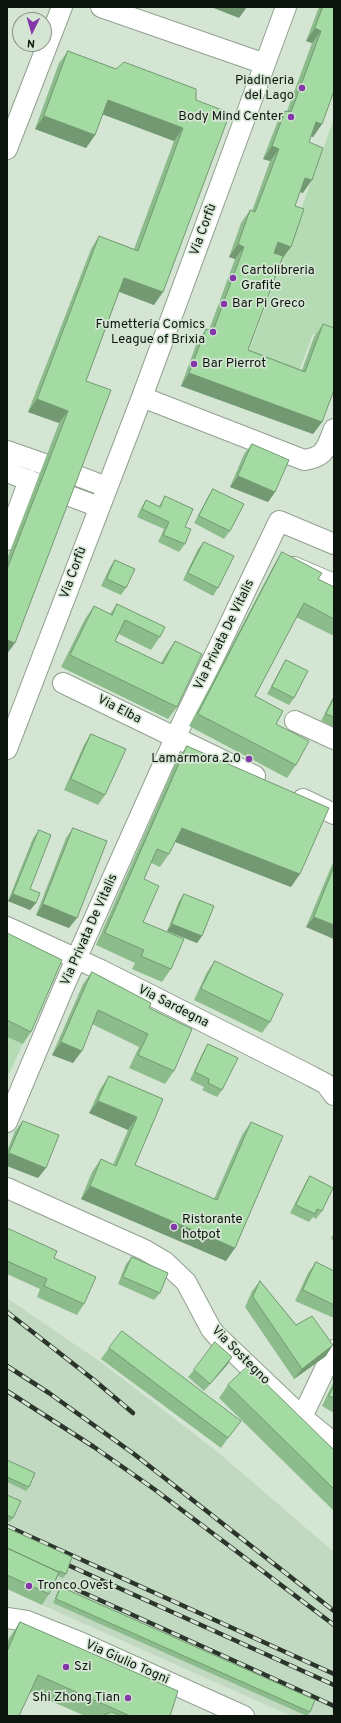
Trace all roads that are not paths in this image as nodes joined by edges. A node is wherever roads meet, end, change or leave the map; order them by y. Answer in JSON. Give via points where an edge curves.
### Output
{"nodes":[{"id":1,"x":62,"y":7,"type":"edge"},
{"id":2,"x":101,"y":7,"type":"edge"},
{"id":3,"x":286,"y":7,"type":"edge"},
{"id":4,"x":266,"y":64,"type":"junction"},
{"id":5,"x":7,"y":149,"type":"edge"},
{"id":6,"x":142,"y":397,"type":"junction"},
{"id":7,"x":334,"y":429,"type":"edge"},
{"id":8,"x":7,"y":451,"type":"edge"},
{"id":9,"x":44,"y":464,"type":"dead end"},
{"id":10,"x":7,"y":472,"type":"edge"},
{"id":11,"x":75,"y":475,"type":"edge"},
{"id":12,"x":107,"y":487,"type":"junction"},
{"id":13,"x":67,"y":495,"type":"edge"},
{"id":14,"x":99,"y":507,"type":"junction"},
{"id":15,"x":7,"y":540,"type":"edge"},
{"id":16,"x":334,"y":544,"type":"edge"},
{"id":17,"x":264,"y":554,"type":"junction"},
{"id":18,"x":334,"y":584,"type":"edge"},
{"id":19,"x":63,"y":683,"type":"dead end"},
{"id":20,"x":295,"y":721,"type":"dead end"},
{"id":21,"x":175,"y":738,"type":"junction"},
{"id":22,"x":334,"y":739,"type":"edge"},
{"id":23,"x":7,"y":749,"type":"edge"},
{"id":24,"x":334,"y":814,"type":"edge"},
{"id":25,"x":7,"y":928,"type":"edge"},
{"id":26,"x":77,"y":959,"type":"junction"},
{"id":27,"x":334,"y":1095,"type":"edge"},
{"id":28,"x":7,"y":1122,"type":"edge"},
{"id":29,"x":7,"y":1188,"type":"edge"},
{"id":30,"x":334,"y":1350,"type":"edge"},
{"id":31,"x":302,"y":1416,"type":"junction"},
{"id":32,"x":334,"y":1443,"type":"edge"},
{"id":33,"x":7,"y":1618,"type":"edge"},
{"id":34,"x":244,"y":1716,"type":"edge"}],
"edges":[{"from":1,"to":5,"type":"street"},
{"from":2,"to":4,"type":"street"},
{"from":3,"to":4,"type":"street","name":"Via Corfù"},
{"from":4,"to":6,"type":"street","name":"Via Corfù"},
{"from":6,"to":7,"type":"street","via":[[304,460],[317,458],[326,449]]},
{"from":6,"to":12,"type":"street","name":"Via Corfù"},
{"from":8,"to":9,"type":"street"},
{"from":10,"to":15,"type":"street","via":[[33,482]]},
{"from":11,"to":12,"type":"street"},
{"from":12,"to":14,"type":"street","name":"Via Corfù"},
{"from":13,"to":14,"type":"street"},
{"from":14,"to":23,"type":"street","name":"Via Corfù"},
{"from":16,"to":17,"type":"street","name":"Via Privata De Vitalis","via":[[280,520]]},
{"from":17,"to":18,"type":"street"},
{"from":17,"to":21,"type":"street","name":"Via Privata De Vitalis"},
{"from":19,"to":21,"type":"street","name":"Via Elba"},
{"from":20,"to":22,"type":"street"},
{"from":21,"to":24,"type":"street"},
{"from":21,"to":26,"type":"street","name":"Via Privata De Vitalis"},
{"from":25,"to":26,"type":"street","name":"Via Sardegna"},
{"from":26,"to":27,"type":"street","name":"Via Sardegna","via":[[311,1076],[326,1084]]},
{"from":26,"to":28,"type":"street","name":"Via Privata De Vitalis"},
{"from":29,"to":31,"type":"street","name":"Via Sostegno","via":[[145,1250],[165,1262],[186,1282],[217,1336]]},
{"from":30,"to":31,"type":"street"},
{"from":31,"to":32,"type":"street","name":"Via Sostegno"},
{"from":33,"to":34,"type":"street","name":"Via Giulio Togni","via":[[27,1621],[82,1643]]}]}
